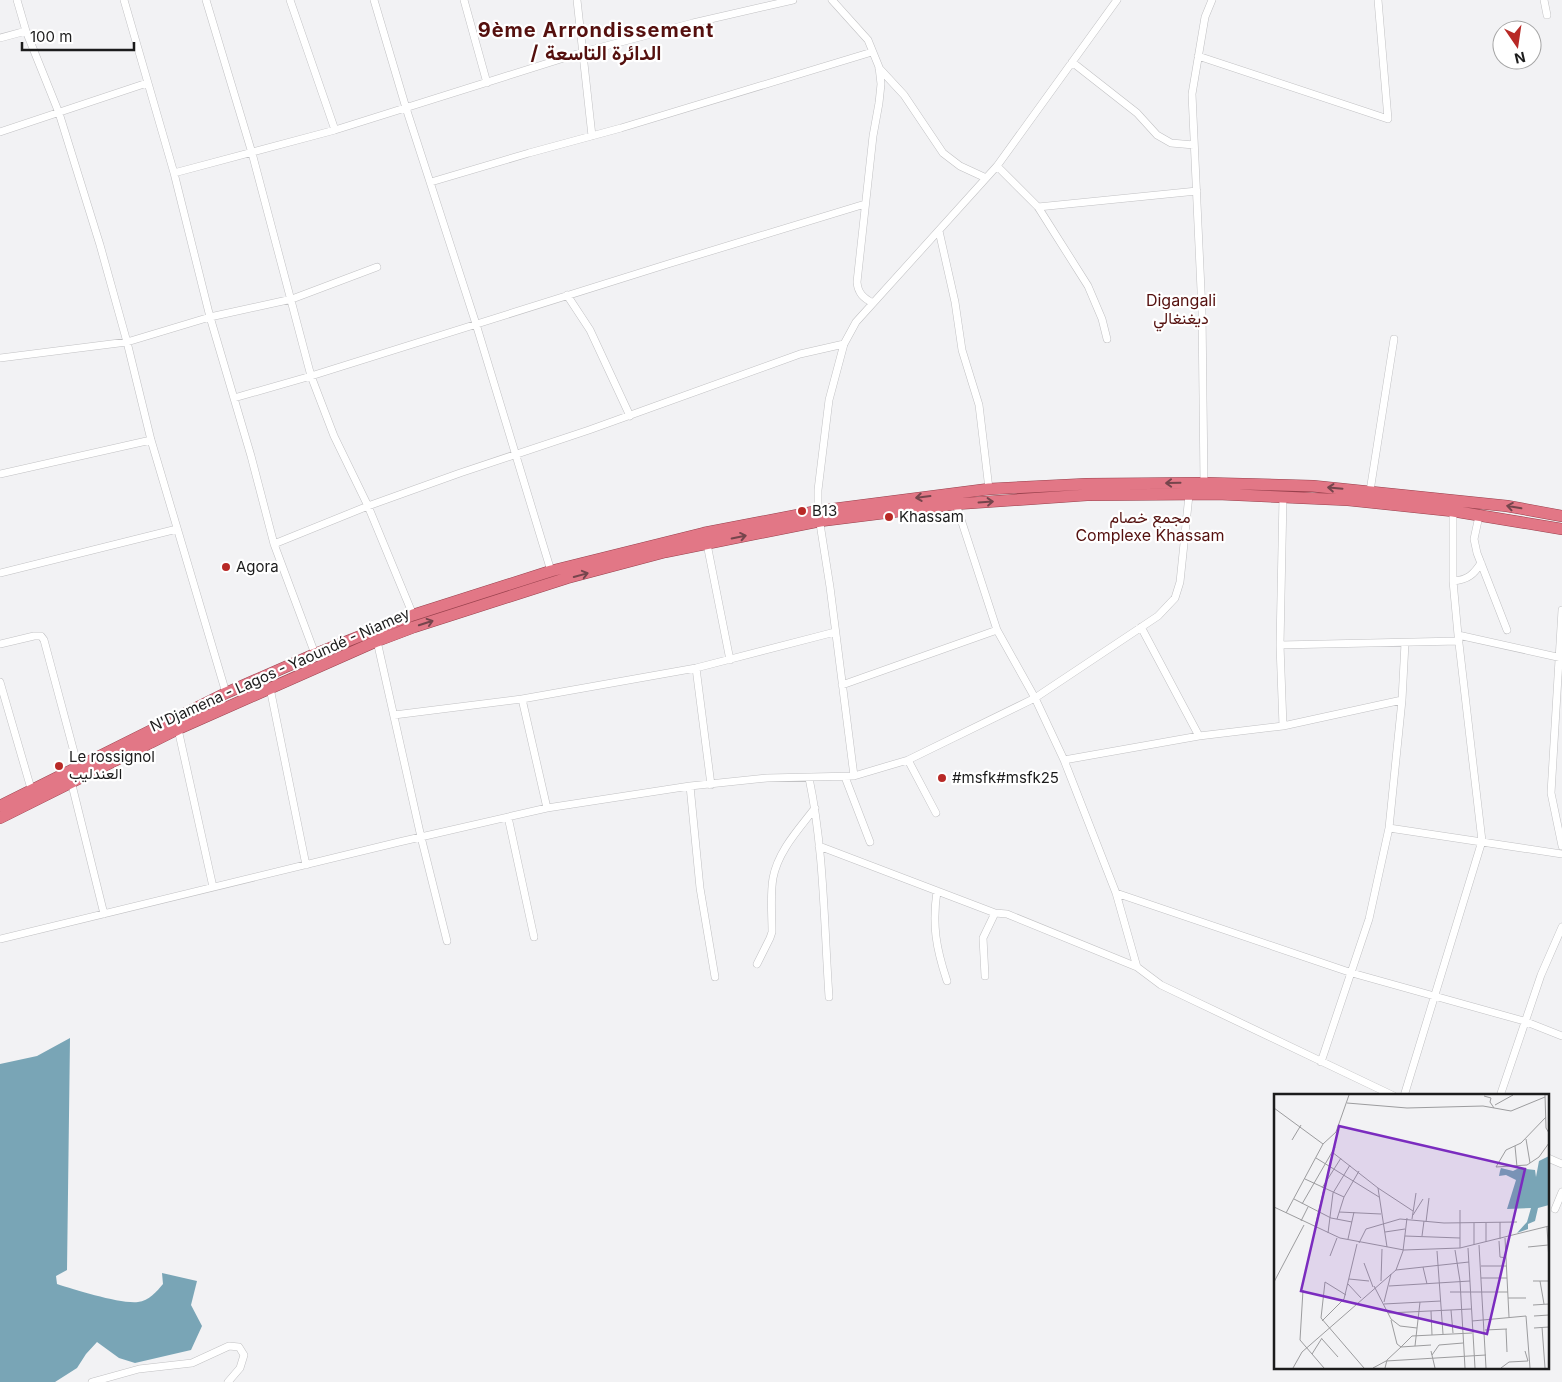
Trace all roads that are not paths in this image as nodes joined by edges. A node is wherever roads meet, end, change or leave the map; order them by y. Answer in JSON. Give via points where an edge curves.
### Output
{"nodes":[{"id":1,"x":17,"y":0,"type":"edge"},
{"id":2,"x":124,"y":0,"type":"edge"},
{"id":3,"x":206,"y":0,"type":"edge"},
{"id":4,"x":290,"y":0,"type":"edge"},
{"id":5,"x":374,"y":0,"type":"edge"},
{"id":6,"x":464,"y":0,"type":"edge"},
{"id":7,"x":577,"y":0,"type":"edge"},
{"id":8,"x":793,"y":0,"type":"edge"},
{"id":9,"x":832,"y":0,"type":"edge"},
{"id":10,"x":1117,"y":0,"type":"edge"},
{"id":11,"x":1212,"y":0,"type":"edge"},
{"id":12,"x":1378,"y":0,"type":"edge"},
{"id":13,"x":1544,"y":0,"type":"edge"},
{"id":14,"x":1547,"y":15,"type":"dead end"},
{"id":15,"x":26,"y":31,"type":"junction"},
{"id":16,"x":0,"y":38,"type":"edge"},
{"id":17,"x":583,"y":52,"type":"junction"},
{"id":18,"x":872,"y":52,"type":"junction"},
{"id":19,"x":1198,"y":56,"type":"junction"},
{"id":20,"x":1072,"y":62,"type":"junction"},
{"id":21,"x":879,"y":67,"type":"junction"},
{"id":22,"x":147,"y":83,"type":"junction"},
{"id":23,"x":487,"y":83,"type":"junction"},
{"id":24,"x":406,"y":108,"type":"junction"},
{"id":25,"x":59,"y":113,"type":"junction"},
{"id":26,"x":335,"y":130,"type":"junction"},
{"id":27,"x":0,"y":132,"type":"edge"},
{"id":28,"x":592,"y":136,"type":"junction"},
{"id":29,"x":1194,"y":145,"type":"junction"},
{"id":30,"x":252,"y":153,"type":"junction"},
{"id":31,"x":997,"y":166,"type":"junction"},
{"id":32,"x":174,"y":173,"type":"junction"},
{"id":33,"x":986,"y":178,"type":"junction"},
{"id":34,"x":431,"y":182,"type":"junction"},
{"id":35,"x":1197,"y":191,"type":"junction"},
{"id":36,"x":865,"y":204,"type":"junction"},
{"id":37,"x":1038,"y":207,"type":"junction"},
{"id":38,"x":939,"y":232,"type":"junction"},
{"id":39,"x":376,"y":266,"type":"dead end"},
{"id":40,"x":568,"y":295,"type":"junction"},
{"id":41,"x":292,"y":298,"type":"junction"},
{"id":42,"x":873,"y":303,"type":"junction"},
{"id":43,"x":210,"y":317,"type":"junction"},
{"id":44,"x":476,"y":324,"type":"junction"},
{"id":45,"x":1107,"y":339,"type":"dead end"},
{"id":46,"x":1394,"y":339,"type":"dead end"},
{"id":47,"x":127,"y":342,"type":"junction"},
{"id":48,"x":844,"y":344,"type":"junction"},
{"id":49,"x":0,"y":358,"type":"edge"},
{"id":50,"x":312,"y":376,"type":"junction"},
{"id":51,"x":234,"y":398,"type":"junction"},
{"id":52,"x":630,"y":416,"type":"junction"},
{"id":53,"x":151,"y":440,"type":"junction"},
{"id":54,"x":516,"y":453,"type":"junction"},
{"id":55,"x":0,"y":474,"type":"edge"},
{"id":56,"x":1204,"y":483,"type":"junction"},
{"id":57,"x":989,"y":489,"type":"junction"},
{"id":58,"x":1370,"y":492,"type":"junction"},
{"id":59,"x":1189,"y":495,"type":"junction"},
{"id":60,"x":1283,"y":497,"type":"junction"},
{"id":61,"x":956,"y":504,"type":"junction"},
{"id":62,"x":368,"y":506,"type":"junction"},
{"id":63,"x":1453,"y":511,"type":"junction"},
{"id":64,"x":819,"y":516,"type":"junction"},
{"id":65,"x":1480,"y":516,"type":"junction"},
{"id":66,"x":1562,"y":516,"type":"edge"},
{"id":67,"x":177,"y":529,"type":"junction"},
{"id":68,"x":1562,"y":529,"type":"edge"},
{"id":69,"x":274,"y":544,"type":"junction"},
{"id":70,"x":707,"y":544,"type":"junction"},
{"id":71,"x":1481,"y":563,"type":"junction"},
{"id":72,"x":551,"y":571,"type":"junction"},
{"id":73,"x":0,"y":573,"type":"edge"},
{"id":74,"x":1453,"y":581,"type":"junction"},
{"id":75,"x":1562,"y":610,"type":"edge"},
{"id":76,"x":413,"y":615,"type":"junction"},
{"id":77,"x":1141,"y":627,"type":"junction"},
{"id":78,"x":997,"y":630,"type":"junction"},
{"id":79,"x":1507,"y":630,"type":"dead end"},
{"id":80,"x":835,"y":632,"type":"junction"},
{"id":81,"x":1458,"y":638,"type":"junction"},
{"id":82,"x":377,"y":641,"type":"junction"},
{"id":83,"x":1404,"y":643,"type":"junction"},
{"id":84,"x":0,"y":644,"type":"edge"},
{"id":85,"x":1280,"y":645,"type":"junction"},
{"id":86,"x":315,"y":654,"type":"junction"},
{"id":87,"x":1560,"y":657,"type":"edge"},
{"id":88,"x":730,"y":660,"type":"junction"},
{"id":89,"x":696,"y":668,"type":"junction"},
{"id":90,"x":0,"y":682,"type":"edge"},
{"id":91,"x":842,"y":685,"type":"junction"},
{"id":92,"x":270,"y":688,"type":"junction"},
{"id":93,"x":226,"y":693,"type":"junction"},
{"id":94,"x":1035,"y":698,"type":"junction"},
{"id":95,"x":522,"y":699,"type":"junction"},
{"id":96,"x":1402,"y":700,"type":"junction"},
{"id":97,"x":394,"y":715,"type":"junction"},
{"id":98,"x":1283,"y":726,"type":"junction"},
{"id":99,"x":178,"y":730,"type":"junction"},
{"id":100,"x":1199,"y":736,"type":"junction"},
{"id":101,"x":908,"y":760,"type":"junction"},
{"id":102,"x":1064,"y":760,"type":"junction"},
{"id":103,"x":72,"y":773,"type":"junction"},
{"id":104,"x":854,"y":776,"type":"junction"},
{"id":105,"x":845,"y":777,"type":"junction"},
{"id":106,"x":809,"y":778,"type":"junction"},
{"id":107,"x":711,"y":785,"type":"junction"},
{"id":108,"x":690,"y":786,"type":"junction"},
{"id":109,"x":33,"y":795,"type":"junction"},
{"id":110,"x":0,"y":806,"type":"edge"},
{"id":111,"x":547,"y":808,"type":"junction"},
{"id":112,"x":815,"y":808,"type":"junction"},
{"id":113,"x":936,"y":814,"type":"dead end"},
{"id":114,"x":508,"y":817,"type":"junction"},
{"id":115,"x":0,"y":818,"type":"edge"},
{"id":116,"x":1389,"y":828,"type":"junction"},
{"id":117,"x":421,"y":837,"type":"junction"},
{"id":118,"x":1482,"y":841,"type":"junction"},
{"id":119,"x":870,"y":842,"type":"dead end"},
{"id":120,"x":819,"y":846,"type":"junction"},
{"id":121,"x":1562,"y":846,"type":"edge"},
{"id":122,"x":1562,"y":854,"type":"edge"},
{"id":123,"x":306,"y":865,"type":"junction"},
{"id":124,"x":213,"y":887,"type":"junction"},
{"id":125,"x":937,"y":891,"type":"junction"},
{"id":126,"x":1116,"y":893,"type":"junction"},
{"id":127,"x":995,"y":913,"type":"junction"},
{"id":128,"x":104,"y":914,"type":"junction"},
{"id":129,"x":1562,"y":927,"type":"edge"},
{"id":130,"x":534,"y":937,"type":"dead end"},
{"id":131,"x":0,"y":939,"type":"edge"},
{"id":132,"x":447,"y":942,"type":"dead end"},
{"id":133,"x":757,"y":964,"type":"dead end"},
{"id":134,"x":1137,"y":967,"type":"junction"},
{"id":135,"x":1352,"y":974,"type":"junction"},
{"id":136,"x":985,"y":976,"type":"dead end"},
{"id":137,"x":715,"y":977,"type":"dead end"},
{"id":138,"x":946,"y":981,"type":"dead end"},
{"id":139,"x":1434,"y":997,"type":"junction"},
{"id":140,"x":829,"y":998,"type":"dead end"},
{"id":141,"x":1524,"y":1020,"type":"junction"},
{"id":142,"x":1562,"y":1036,"type":"edge"},
{"id":143,"x":1321,"y":1062,"type":"junction"},
{"id":144,"x":1390,"y":1094,"type":"edge"},
{"id":145,"x":1405,"y":1094,"type":"edge"},
{"id":146,"x":1501,"y":1094,"type":"edge"},
{"id":147,"x":1550,"y":1159,"type":"edge"},
{"id":148,"x":1562,"y":1164,"type":"edge"},
{"id":149,"x":1562,"y":1192,"type":"edge"},
{"id":150,"x":1555,"y":1208,"type":"dead end"},
{"id":151,"x":92,"y":1382,"type":"edge"},
{"id":152,"x":228,"y":1382,"type":"edge"}],
"edges":[{"from":1,"to":15,"type":"street"},
{"from":2,"to":22,"type":"street"},
{"from":3,"to":30,"type":"street"},
{"from":4,"to":26,"type":"street"},
{"from":5,"to":24,"type":"street"},
{"from":6,"to":23,"type":"street"},
{"from":7,"to":17,"type":"street"},
{"from":8,"to":17,"type":"street","via":[[693,22]]},
{"from":9,"to":18,"type":"street","via":[[868,40]]},
{"from":10,"to":20,"type":"street"},
{"from":11,"to":19,"type":"street","via":[[1205,17]]},
{"from":12,"to":19,"type":"street","via":[[1388,119]]},
{"from":13,"to":14,"type":"street"},
{"from":15,"to":16,"type":"street"},
{"from":15,"to":25,"type":"street"},
{"from":17,"to":23,"type":"street"},
{"from":17,"to":28,"type":"street"},
{"from":18,"to":21,"type":"street"},
{"from":18,"to":28,"type":"street"},
{"from":19,"to":29,"type":"street","via":[[1192,94]]},
{"from":20,"to":29,"type":"street","via":[[1137,113],[1157,135],[1171,143]]},
{"from":20,"to":31,"type":"street"},
{"from":21,"to":33,"type":"street","via":[[904,95],[943,153],[960,166]]},
{"from":21,"to":36,"type":"street","via":[[881,84]]},
{"from":22,"to":25,"type":"street"},
{"from":22,"to":32,"type":"street"},
{"from":23,"to":24,"type":"street"},
{"from":24,"to":26,"type":"street"},
{"from":24,"to":34,"type":"street"},
{"from":25,"to":27,"type":"street"},
{"from":25,"to":47,"type":"street"},
{"from":26,"to":30,"type":"street"},
{"from":28,"to":34,"type":"street"},
{"from":29,"to":35,"type":"street"},
{"from":30,"to":32,"type":"street"},
{"from":30,"to":41,"type":"street"},
{"from":31,"to":33,"type":"street"},
{"from":31,"to":37,"type":"street"},
{"from":32,"to":43,"type":"street"},
{"from":33,"to":38,"type":"street"},
{"from":34,"to":44,"type":"street"},
{"from":35,"to":37,"type":"street"},
{"from":35,"to":56,"type":"street"},
{"from":36,"to":40,"type":"street"},
{"from":36,"to":42,"type":"street","via":[[857,282],[862,296]]},
{"from":37,"to":45,"type":"street","via":[[1088,286]]},
{"from":38,"to":42,"type":"street"},
{"from":38,"to":57,"type":"street","via":[[962,350],[979,404]]},
{"from":39,"to":41,"type":"street"},
{"from":40,"to":44,"type":"street"},
{"from":40,"to":52,"type":"street","via":[[590,330]]},
{"from":41,"to":43,"type":"street"},
{"from":41,"to":50,"type":"street"},
{"from":42,"to":48,"type":"street","via":[[856,322]]},
{"from":43,"to":47,"type":"street"},
{"from":43,"to":51,"type":"street"},
{"from":44,"to":50,"type":"street"},
{"from":44,"to":54,"type":"street"},
{"from":46,"to":58,"type":"street"},
{"from":47,"to":49,"type":"street"},
{"from":47,"to":53,"type":"street"},
{"from":48,"to":52,"type":"street","via":[[800,354]]},
{"from":48,"to":64,"type":"street","via":[[829,400],[820,470]]},
{"from":50,"to":51,"type":"street"},
{"from":50,"to":62,"type":"street","via":[[334,436]]},
{"from":51,"to":69,"type":"street"},
{"from":52,"to":54,"type":"street"},
{"from":53,"to":55,"type":"street"},
{"from":53,"to":67,"type":"street"},
{"from":54,"to":62,"type":"street"},
{"from":54,"to":72,"type":"street"},
{"from":56,"to":57,"type":"highway","name":"N'Djamena - Lagos - Yaoundé - Niamey","one_way":true},
{"from":58,"to":56,"type":"highway","name":"N'Djamena - Lagos - Yaoundé - Niamey","one_way":true,"via":[[1313,486]]},
{"from":57,"to":64,"type":"highway","name":"N'Djamena - Lagos - Yaoundé - Niamey","one_way":true},
{"from":66,"to":58,"type":"highway","name":"N'Djamena - Lagos - Yaoundé - Niamey","one_way":true,"via":[[1507,506]]},
{"from":59,"to":60,"type":"highway","name":"N'Djamena - Lagos - Yaoundé - Niamey"},
{"from":61,"to":59,"type":"highway","name":"N'Djamena - Lagos - Yaoundé - Niamey","one_way":true,"via":[[1087,495]]},
{"from":59,"to":77,"type":"street","via":[[1180,582],[1174,598],[1158,616]]},
{"from":60,"to":63,"type":"highway","name":"N'Djamena - Lagos - Yaoundé - Niamey"},
{"from":60,"to":85,"type":"street"},
{"from":61,"to":64,"type":"highway","name":"N'Djamena - Lagos - Yaoundé - Niamey"},
{"from":61,"to":78,"type":"street"},
{"from":62,"to":69,"type":"street"},
{"from":62,"to":76,"type":"street"},
{"from":63,"to":65,"type":"highway","name":"N'Djamena - Lagos - Yaoundé - Niamey"},
{"from":63,"to":74,"type":"street"},
{"from":70,"to":64,"type":"highway","name":"N'Djamena - Lagos - Yaoundé - Niamey","one_way":true},
{"from":64,"to":72,"type":"highway","name":"N'Djamena - Lagos - Yaoundé - Niamey","via":[[704,533]]},
{"from":64,"to":80,"type":"street"},
{"from":65,"to":68,"type":"highway","name":"N'Djamena - Lagos - Yaoundé - Niamey"},
{"from":65,"to":71,"type":"street","via":[[1474,539]]},
{"from":67,"to":73,"type":"street"},
{"from":67,"to":93,"type":"street"},
{"from":69,"to":86,"type":"street"},
{"from":82,"to":70,"type":"highway","name":"N'Djamena - Lagos - Yaoundé - Niamey","one_way":true,"via":[[558,581]]},
{"from":70,"to":88,"type":"street"},
{"from":71,"to":74,"type":"street","via":[[1474,574],[1464,580]]},
{"from":71,"to":79,"type":"street"},
{"from":72,"to":76,"type":"highway","name":"N'Djamena - Lagos - Yaoundé - Niamey"},
{"from":74,"to":81,"type":"street"},
{"from":75,"to":87,"type":"street"},
{"from":76,"to":86,"type":"highway","name":"N'Djamena - Lagos - Yaoundé - Niamey"},
{"from":77,"to":94,"type":"street"},
{"from":77,"to":100,"type":"street"},
{"from":78,"to":91,"type":"street"},
{"from":78,"to":94,"type":"street"},
{"from":80,"to":88,"type":"street"},
{"from":80,"to":91,"type":"street"},
{"from":81,"to":83,"type":"street"},
{"from":81,"to":87,"type":"street"},
{"from":81,"to":118,"type":"street"},
{"from":82,"to":92,"type":"highway","name":"N'Djamena - Lagos - Yaoundé - Niamey"},
{"from":82,"to":97,"type":"street"},
{"from":83,"to":85,"type":"street"},
{"from":83,"to":96,"type":"street"},
{"from":84,"to":103,"type":"street","via":[[34,636],[41,636],[44,640]]},
{"from":85,"to":98,"type":"street"},
{"from":86,"to":93,"type":"highway","name":"N'Djamena - Lagos - Yaoundé - Niamey"},
{"from":87,"to":121,"type":"street","via":[[1551,793]]},
{"from":88,"to":89,"type":"street"},
{"from":89,"to":95,"type":"street"},
{"from":89,"to":107,"type":"street"},
{"from":90,"to":109,"type":"street"},
{"from":91,"to":104,"type":"street"},
{"from":92,"to":99,"type":"highway","name":"N'Djamena - Lagos - Yaoundé - Niamey"},
{"from":92,"to":123,"type":"street"},
{"from":93,"to":103,"type":"highway","name":"N'Djamena - Lagos - Yaoundé - Niamey"},
{"from":94,"to":101,"type":"street"},
{"from":94,"to":102,"type":"street"},
{"from":95,"to":97,"type":"street"},
{"from":95,"to":111,"type":"street"},
{"from":96,"to":98,"type":"street"},
{"from":96,"to":116,"type":"street"},
{"from":97,"to":117,"type":"street"},
{"from":98,"to":100,"type":"street"},
{"from":99,"to":103,"type":"highway","name":"N'Djamena - Lagos - Yaoundé - Niamey"},
{"from":99,"to":124,"type":"street"},
{"from":100,"to":102,"type":"street"},
{"from":101,"to":104,"type":"street"},
{"from":101,"to":113,"type":"street"},
{"from":102,"to":126,"type":"street"},
{"from":103,"to":109,"type":"highway","name":"N'Djamena - Lagos - Yaoundé - Niamey"},
{"from":103,"to":128,"type":"street"},
{"from":104,"to":105,"type":"street"},
{"from":105,"to":106,"type":"street"},
{"from":105,"to":119,"type":"street"},
{"from":106,"to":107,"type":"street","via":[[767,778]]},
{"from":106,"to":112,"type":"street"},
{"from":107,"to":108,"type":"street"},
{"from":108,"to":111,"type":"street"},
{"from":108,"to":137,"type":"street","via":[[700,888]]},
{"from":109,"to":110,"type":"highway","name":"N'Djamena - Lagos - Yaoundé - Niamey"},
{"from":109,"to":115,"type":"highway","name":"N'Djamena - Lagos - Yaoundé - Niamey"},
{"from":111,"to":114,"type":"street"},
{"from":112,"to":120,"type":"street"},
{"from":112,"to":133,"type":"street","via":[[777,864],[773,878],[772,932]]},
{"from":114,"to":117,"type":"street"},
{"from":114,"to":130,"type":"street"},
{"from":116,"to":118,"type":"street"},
{"from":116,"to":135,"type":"street","via":[[1369,919]]},
{"from":117,"to":123,"type":"street"},
{"from":117,"to":132,"type":"street"},
{"from":118,"to":122,"type":"street"},
{"from":118,"to":139,"type":"street"},
{"from":120,"to":125,"type":"street"},
{"from":120,"to":140,"type":"street"},
{"from":123,"to":124,"type":"street"},
{"from":124,"to":128,"type":"street"},
{"from":125,"to":127,"type":"street"},
{"from":125,"to":138,"type":"street","via":[[934,924]]},
{"from":126,"to":134,"type":"street"},
{"from":126,"to":135,"type":"street"},
{"from":127,"to":134,"type":"street","via":[[1007,914]]},
{"from":127,"to":136,"type":"street","via":[[983,938]]},
{"from":128,"to":131,"type":"street"},
{"from":129,"to":141,"type":"street"},
{"from":134,"to":143,"type":"street","via":[[1161,985]]},
{"from":135,"to":139,"type":"street"},
{"from":135,"to":143,"type":"street"},
{"from":139,"to":141,"type":"street"},
{"from":139,"to":145,"type":"street"},
{"from":141,"to":142,"type":"street"},
{"from":141,"to":146,"type":"street"},
{"from":143,"to":144,"type":"street"},
{"from":147,"to":148,"type":"street"},
{"from":149,"to":150,"type":"street"},
{"from":151,"to":152,"type":"street","via":[[138,1369],[192,1363],[229,1346],[238,1347],[244,1355],[240,1368]]}]}
